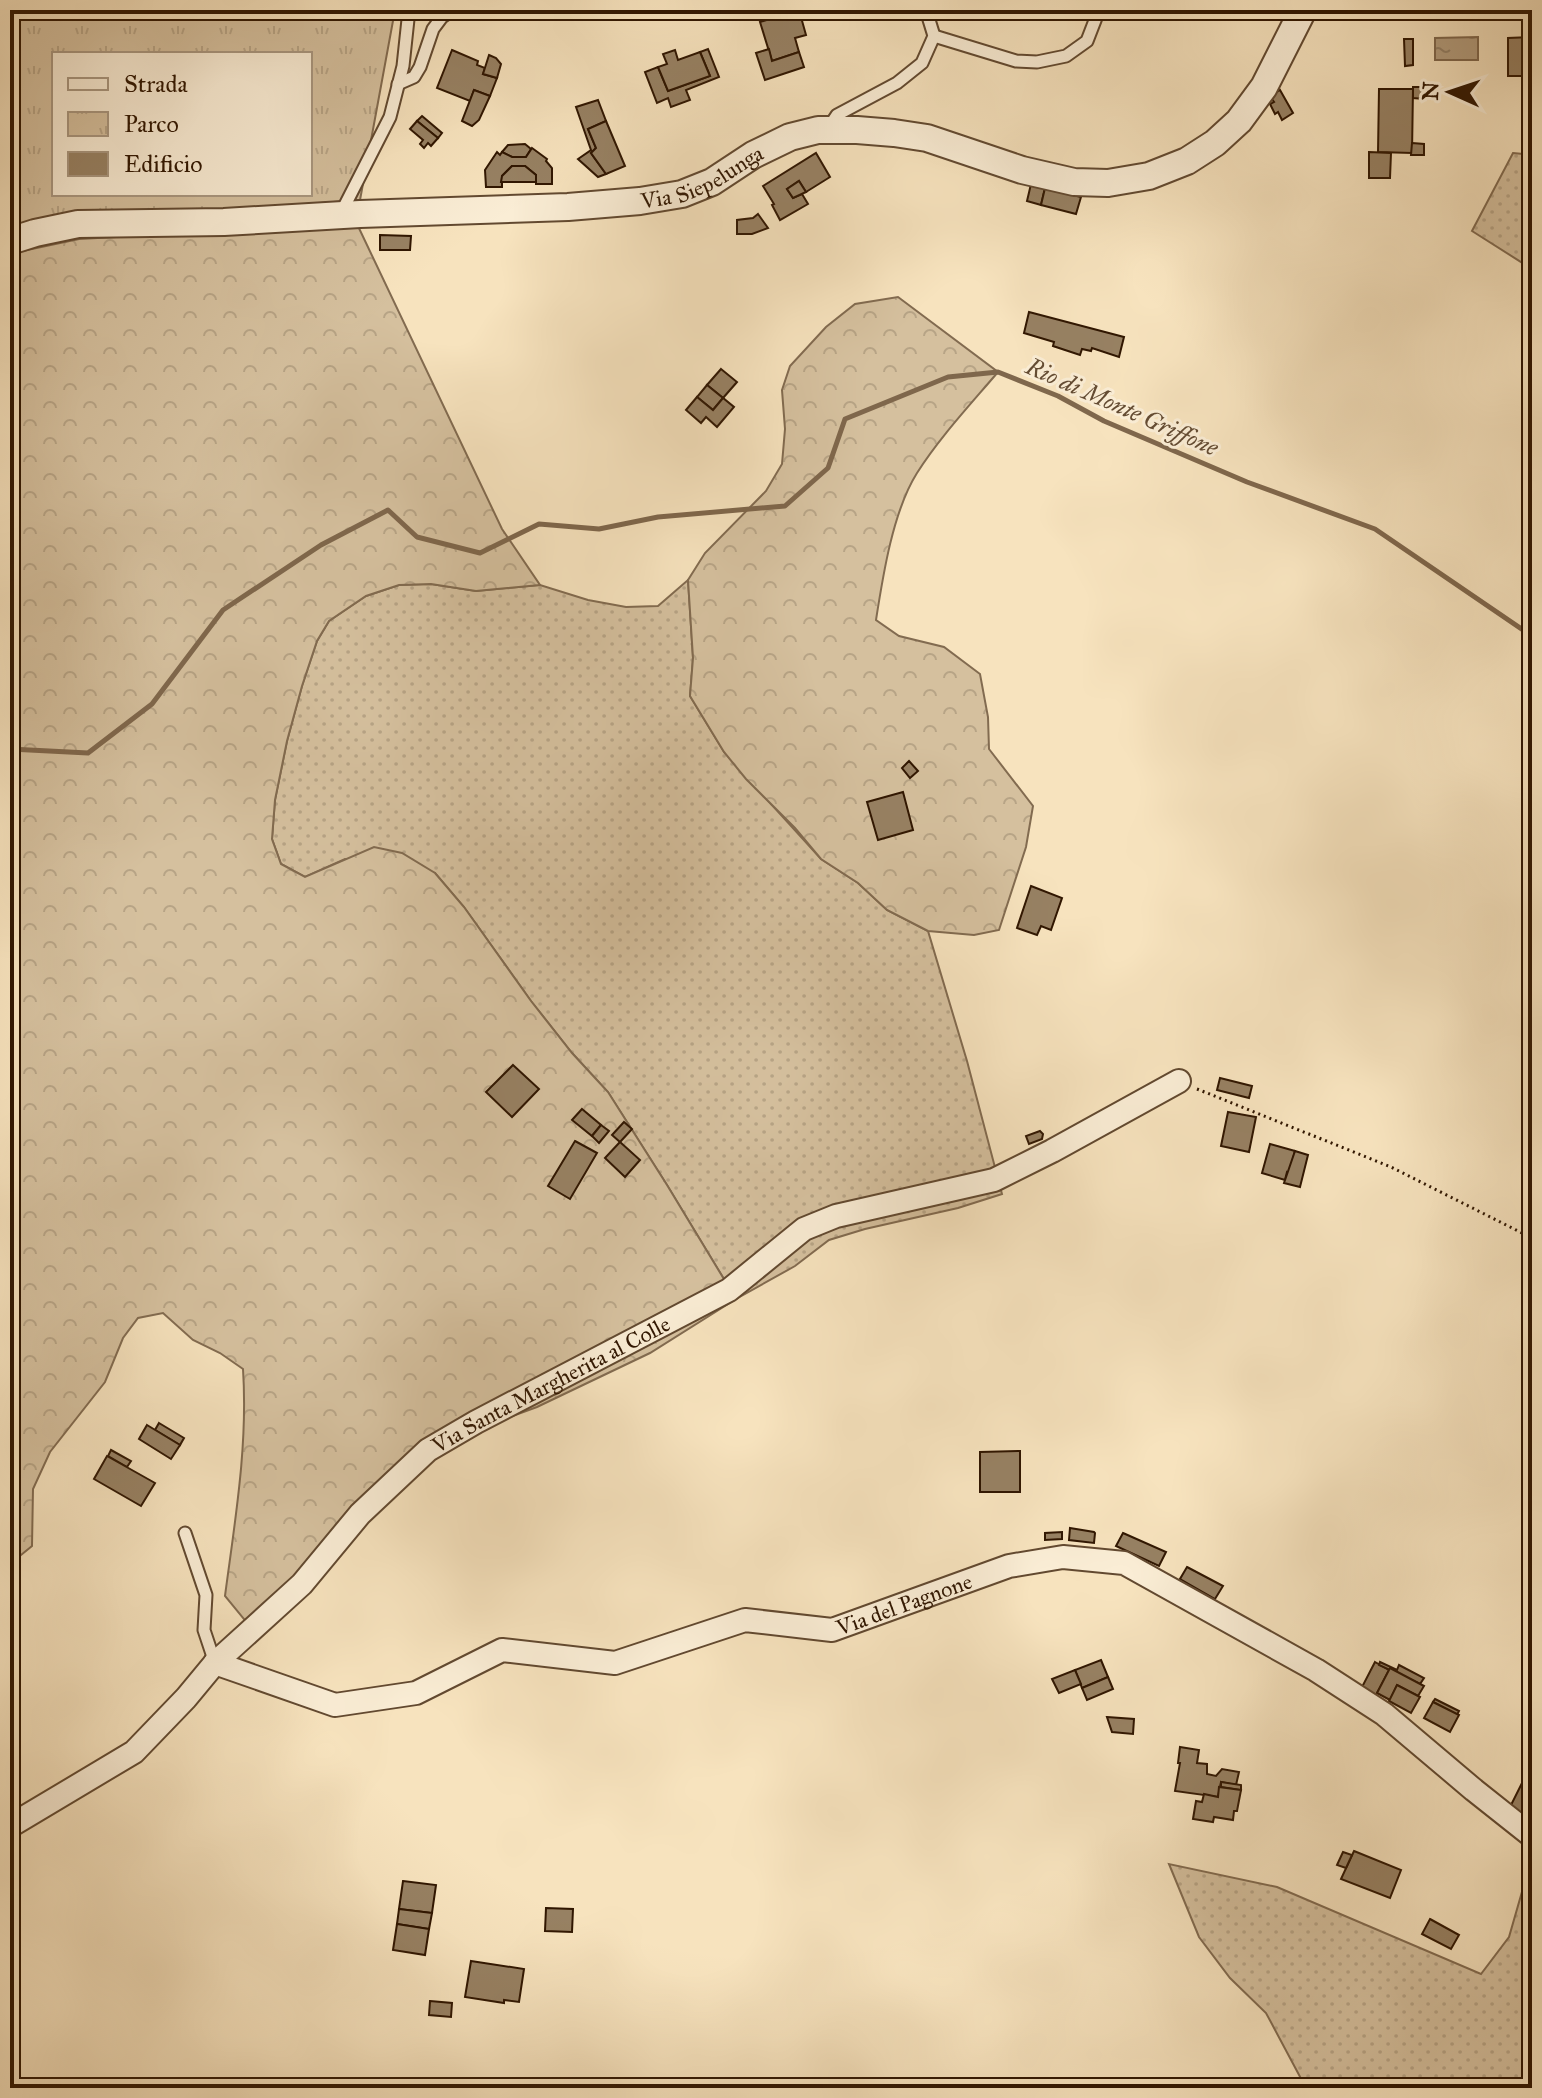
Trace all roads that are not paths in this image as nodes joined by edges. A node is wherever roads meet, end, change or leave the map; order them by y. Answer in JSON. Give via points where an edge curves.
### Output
{"nodes":[{"id":1,"x":409,"y":10,"type":"edge"},
{"id":2,"x":452,"y":10,"type":"edge"},
{"id":3,"x":926,"y":10,"type":"edge"},
{"id":4,"x":1099,"y":10,"type":"edge"},
{"id":5,"x":1303,"y":10,"type":"edge"},
{"id":6,"x":934,"y":36,"type":"junction"},
{"id":7,"x":398,"y":84,"type":"junction"},
{"id":8,"x":827,"y":130,"type":"junction"},
{"id":9,"x":339,"y":215,"type":"junction"},
{"id":10,"x":10,"y":241,"type":"edge"},
{"id":11,"x":1179,"y":1081,"type":"road end"},
{"id":12,"x":185,"y":1533,"type":"dead end"},
{"id":13,"x":215,"y":1663,"type":"junction"},
{"id":14,"x":10,"y":1826,"type":"edge"},
{"id":15,"x":1532,"y":1836,"type":"edge"}],
"edges":[{"from":1,"to":7,"type":"lane"},
{"from":2,"to":7,"type":"lane","via":[[433,29],[414,77]]},
{"from":3,"to":6,"type":"lane"},
{"from":4,"to":6,"type":"lane","via":[[1087,41],[1066,56],[1037,62],[1016,61]]},
{"from":5,"to":8,"type":"street","name":"Via Siepelunga","via":[[1264,87],[1239,121],[1187,161],[1149,176],[1074,182],[927,138]]},
{"from":6,"to":8,"type":"lane","via":[[922,63],[897,83],[837,115]]},
{"from":7,"to":9,"type":"lane","via":[[390,117]]},
{"from":8,"to":9,"type":"street","name":"Via Siepelunga","via":[[790,137],[682,194],[568,207]]},
{"from":9,"to":10,"type":"street","name":"Via Siepelunga","via":[[78,224]]},
{"from":11,"to":13,"type":"street","name":"Via Santa Margherita al Colle","via":[[994,1180],[836,1216],[804,1229],[729,1290],[428,1450],[360,1514],[302,1584]]},
{"from":12,"to":13,"type":"lane","via":[[206,1595],[204,1630]]},
{"from":13,"to":14,"type":"street","name":"Via Santa Margherita al Colle","via":[[134,1752]]},
{"from":13,"to":15,"type":"street","name":"Via del Pagnone","via":[[335,1705],[416,1693],[502,1650],[615,1663],[745,1620],[832,1630],[1009,1566],[1063,1557],[1124,1563],[1384,1714]]}]}
